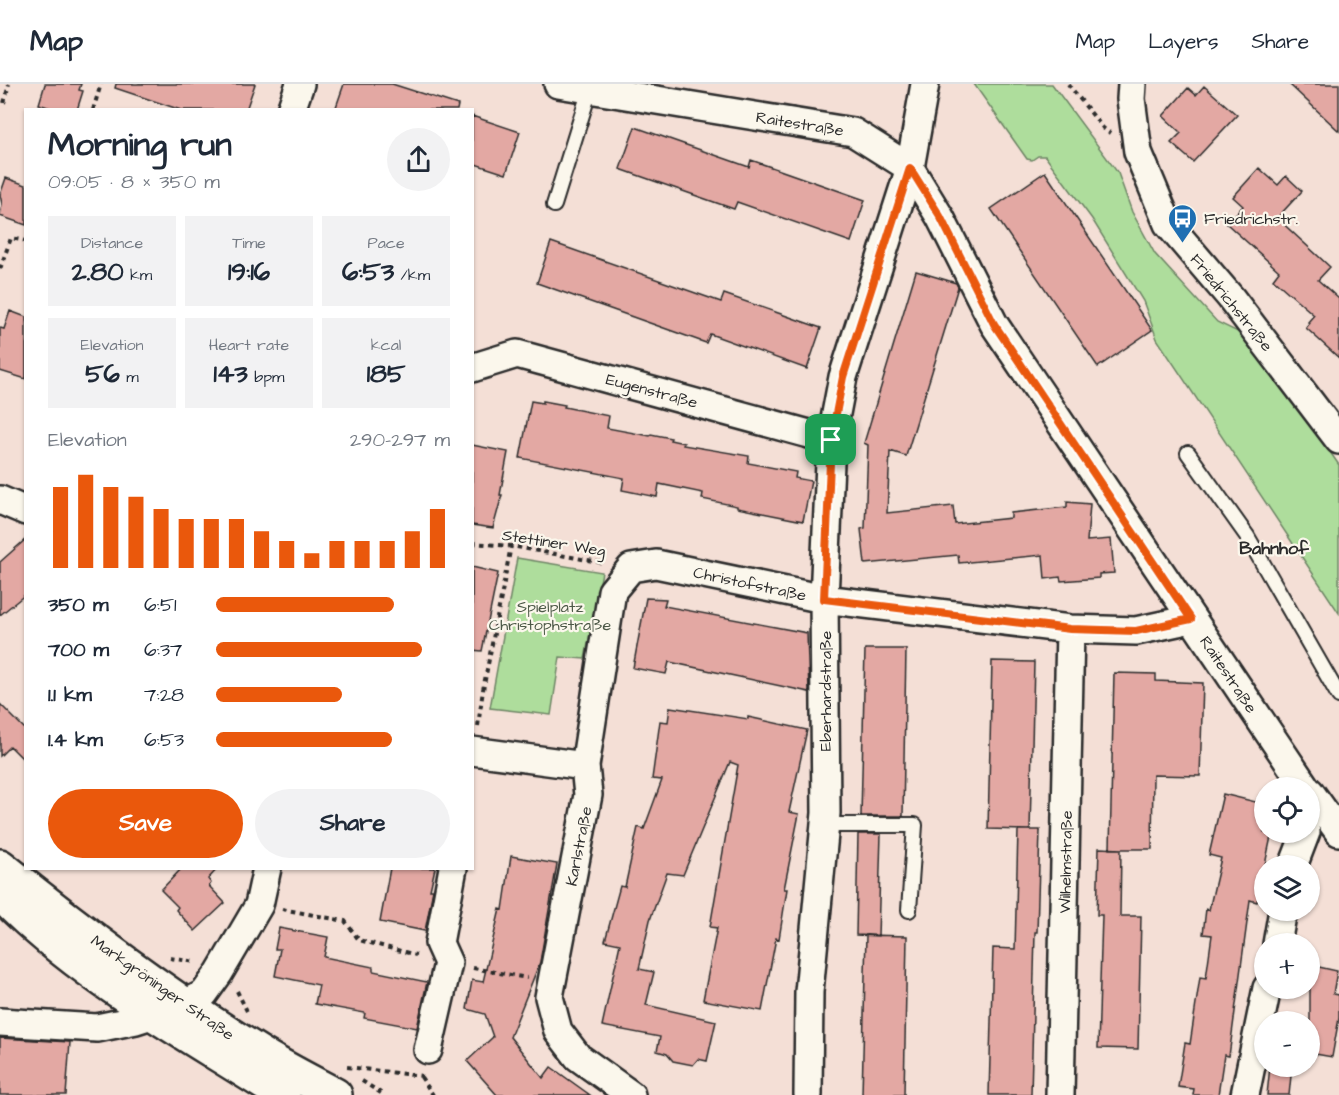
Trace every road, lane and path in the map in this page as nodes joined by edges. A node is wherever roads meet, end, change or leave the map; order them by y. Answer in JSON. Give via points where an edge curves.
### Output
{"nodes":[{"id":1,"x":9,"y":84,"type":"edge"},
{"id":2,"x":101,"y":84,"type":"edge"},
{"id":3,"x":300,"y":84,"type":"edge"},
{"id":4,"x":558,"y":84,"type":"edge"},
{"id":5,"x":925,"y":84,"type":"edge"},
{"id":6,"x":1068,"y":84,"type":"edge"},
{"id":7,"x":1132,"y":84,"type":"edge"},
{"id":8,"x":590,"y":89,"type":"junction"},
{"id":9,"x":4,"y":103,"type":"dead end"},
{"id":10,"x":94,"y":108,"type":"edge"},
{"id":11,"x":292,"y":108,"type":"edge"},
{"id":12,"x":1138,"y":152,"type":"junction"},
{"id":13,"x":910,"y":168,"type":"junction"},
{"id":14,"x":554,"y":205,"type":"dead end"},
{"id":15,"x":24,"y":240,"type":"edge"},
{"id":16,"x":0,"y":269,"type":"edge"},
{"id":17,"x":474,"y":367,"type":"edge"},
{"id":18,"x":831,"y":440,"type":"junction"},
{"id":19,"x":1339,"y":440,"type":"edge"},
{"id":20,"x":1188,"y":453,"type":"dead end"},
{"id":21,"x":0,"y":500,"type":"edge"},
{"id":22,"x":24,"y":510,"type":"edge"},
{"id":23,"x":474,"y":543,"type":"edge"},
{"id":24,"x":512,"y":546,"type":"junction"},
{"id":25,"x":631,"y":568,"type":"junction"},
{"id":26,"x":824,"y":599,"type":"junction"},
{"id":27,"x":1191,"y":619,"type":"junction"},
{"id":28,"x":1070,"y":629,"type":"junction"},
{"id":29,"x":1339,"y":696,"type":"edge"},
{"id":30,"x":474,"y":748,"type":"edge"},
{"id":31,"x":474,"y":755,"type":"edge"},
{"id":32,"x":585,"y":766,"type":"junction"},
{"id":33,"x":1295,"y":777,"type":"edge"},
{"id":34,"x":1320,"y":812,"type":"edge"},
{"id":35,"x":825,"y":825,"type":"junction"},
{"id":36,"x":1339,"y":832,"type":"edge"},
{"id":37,"x":0,"y":866,"type":"edge"},
{"id":38,"x":267,"y":870,"type":"edge"},
{"id":39,"x":453,"y":870,"type":"edge"},
{"id":40,"x":0,"y":893,"type":"edge"},
{"id":41,"x":259,"y":905,"type":"junction"},
{"id":42,"x":909,"y":910,"type":"dead end"},
{"id":43,"x":448,"y":963,"type":"junction"},
{"id":44,"x":551,"y":982,"type":"junction"},
{"id":45,"x":1265,"y":999,"type":"edge"},
{"id":46,"x":169,"y":1009,"type":"junction"},
{"id":47,"x":0,"y":1022,"type":"edge"},
{"id":48,"x":428,"y":1050,"type":"joint"},
{"id":49,"x":422,"y":1077,"type":"junction"},
{"id":50,"x":336,"y":1081,"type":"edge"},
{"id":51,"x":283,"y":1095,"type":"edge"},
{"id":52,"x":433,"y":1095,"type":"edge"},
{"id":53,"x":631,"y":1095,"type":"edge"},
{"id":54,"x":808,"y":1095,"type":"edge"},
{"id":55,"x":1060,"y":1095,"type":"edge"},
{"id":56,"x":1245,"y":1095,"type":"edge"}],
"edges":[{"from":1,"to":9,"type":"path"},
{"from":2,"to":10,"type":"path"},
{"from":3,"to":11,"type":"street"},
{"from":4,"to":8,"type":"street","name":"Raitestraße"},
{"from":5,"to":13,"type":"street","name":"Eberhardstraße"},
{"from":6,"to":12,"type":"path","via":[[1103,128]]},
{"from":7,"to":12,"type":"street","name":"Friedrichstraße"},
{"from":8,"to":13,"type":"street","name":"Raitestraße","via":[[853,132]]},
{"from":8,"to":14,"type":"lane"},
{"from":12,"to":19,"type":"street","name":"Friedrichstraße","via":[[1168,224],[1231,298]]},
{"from":13,"to":18,"type":"street","name":"Eberhardstraße","via":[[843,377]]},
{"from":13,"to":27,"type":"street","name":"Raitestraße","via":[[940,216],[994,324]]},
{"from":15,"to":16,"type":"path","via":[[11,237]]},
{"from":17,"to":18,"type":"street","name":"Eugenstraße","via":[[517,354]]},
{"from":18,"to":26,"type":"street","name":"Eberhardstraße"},
{"from":20,"to":29,"type":"lane","via":[[1247,537]]},
{"from":21,"to":22,"type":"street"},
{"from":23,"to":24,"type":"path","name":"Stettiner Weg"},
{"from":24,"to":25,"type":"path","name":"Stettiner Weg"},
{"from":24,"to":30,"type":"path"},
{"from":25,"to":26,"type":"street","name":"Christofstraße","via":[[656,564]]},
{"from":25,"to":32,"type":"street","name":"Karlstraße","via":[[612,591]]},
{"from":26,"to":28,"type":"street","name":"Christofstraße"},
{"from":26,"to":35,"type":"street","name":"Eberhardstraße"},
{"from":27,"to":28,"type":"street","name":"Christofstraße","via":[[1136,631]]},
{"from":27,"to":33,"type":"street","name":"Raitestraße"},
{"from":28,"to":55,"type":"street","name":"Wilhelmstraße"},
{"from":31,"to":32,"type":"street"},
{"from":32,"to":44,"type":"street","name":"Karlstraße","via":[[588,795]]},
{"from":34,"to":36,"type":"street","name":"Raitestraße"},
{"from":35,"to":42,"type":"lane","via":[[915,825]]},
{"from":35,"to":54,"type":"street","name":"Eberhardstraße","via":[[810,992]]},
{"from":37,"to":46,"type":"street","name":"Markgröninger Straße","via":[[94,941]]},
{"from":38,"to":41,"type":"street"},
{"from":39,"to":43,"type":"street","via":[[439,944]]},
{"from":40,"to":46,"type":"street","name":"Markgröninger Straße","via":[[112,987]]},
{"from":41,"to":43,"type":"path","via":[[345,921],[359,940]]},
{"from":41,"to":46,"type":"street","via":[[204,994]]},
{"from":43,"to":44,"type":"path"},
{"from":43,"to":48,"type":"street"},
{"from":44,"to":53,"type":"street","name":"Karlstraße","via":[[549,998],[558,1031],[578,1057]]},
{"from":45,"to":56,"type":"street"},
{"from":46,"to":47,"type":"street","name":"Markgröninger Straße","via":[[96,1028]]},
{"from":46,"to":50,"type":"street","name":"Markgröninger Straße","via":[[260,1054]]},
{"from":46,"to":51,"type":"street","name":"Markgröninger Straße"},
{"from":48,"to":49,"type":"path"},
{"from":49,"to":50,"type":"path"},
{"from":49,"to":52,"type":"path"}]}
